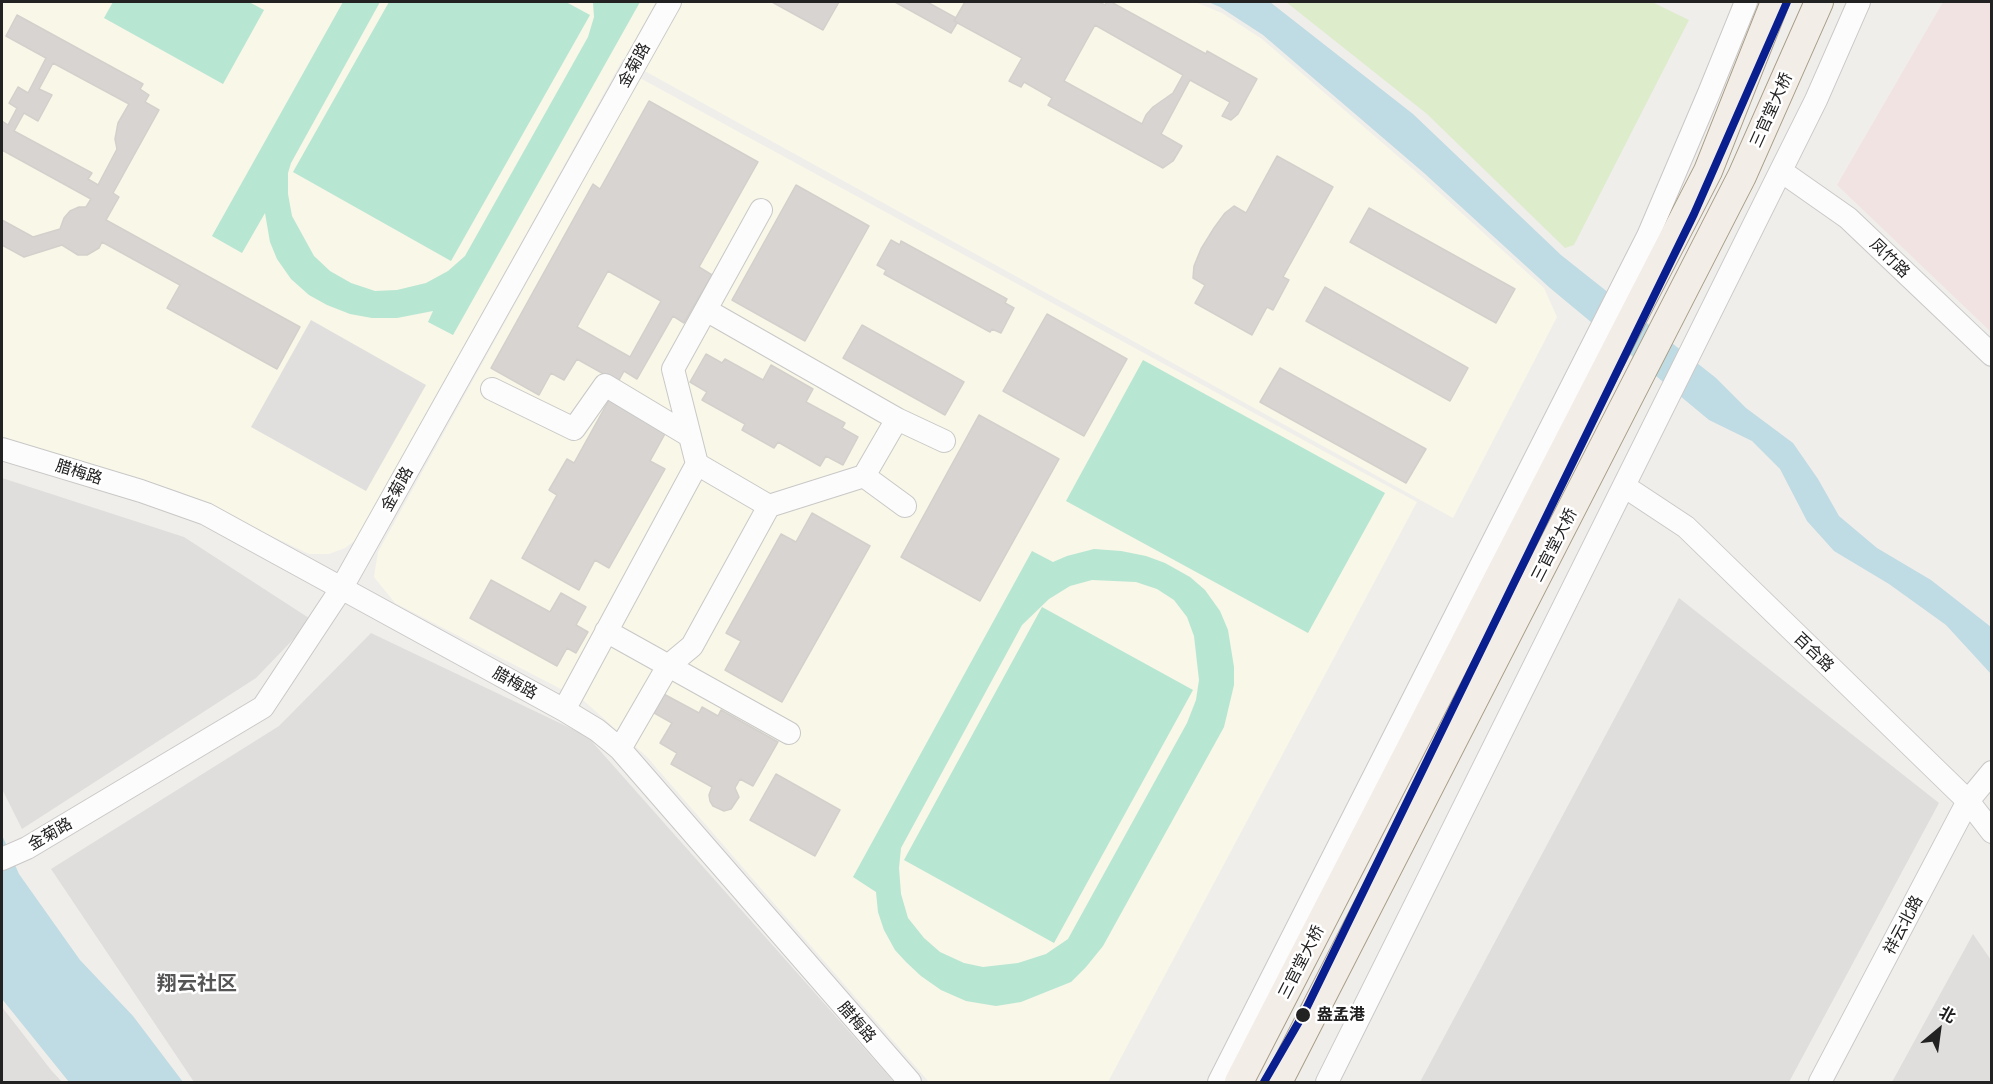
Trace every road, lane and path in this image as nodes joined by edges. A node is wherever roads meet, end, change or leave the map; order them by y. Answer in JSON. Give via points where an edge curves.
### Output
{"nodes":[{"id":1,"x":670,"y":2,"type":"edge"},
{"id":2,"x":1746,"y":2,"type":"edge"},
{"id":3,"x":1774,"y":2,"type":"edge"},
{"id":4,"x":1819,"y":2,"type":"edge"},
{"id":5,"x":1859,"y":2,"type":"edge"},
{"id":6,"x":1781,"y":171,"type":"junction"},
{"id":7,"x":761,"y":210,"type":"dead end"},
{"id":8,"x":706,"y":310,"type":"junction"},
{"id":9,"x":1992,"y":355,"type":"edge"},
{"id":10,"x":492,"y":389,"type":"dead end"},
{"id":11,"x":897,"y":419,"type":"junction"},
{"id":12,"x":690,"y":436,"type":"junction"},
{"id":13,"x":944,"y":441,"type":"dead end"},
{"id":14,"x":2,"y":448,"type":"edge"},
{"id":15,"x":697,"y":464,"type":"junction"},
{"id":16,"x":864,"y":476,"type":"junction"},
{"id":17,"x":1624,"y":486,"type":"junction"},
{"id":18,"x":769,"y":506,"type":"junction"},
{"id":19,"x":905,"y":506,"type":"dead end"},
{"id":20,"x":341,"y":589,"type":"junction"},
{"id":21,"x":606,"y":631,"type":"junction"},
{"id":22,"x":668,"y":666,"type":"junction"},
{"id":23,"x":564,"y":710,"type":"junction"},
{"id":24,"x":789,"y":732,"type":"dead end"},
{"id":25,"x":620,"y":749,"type":"junction"},
{"id":26,"x":1992,"y":772,"type":"edge"},
{"id":27,"x":1968,"y":801,"type":"junction"},
{"id":28,"x":1992,"y":832,"type":"edge"},
{"id":29,"x":2,"y":860,"type":"edge"},
{"id":30,"x":910,"y":1083,"type":"edge"},
{"id":31,"x":1219,"y":1083,"type":"edge"},
{"id":32,"x":1239,"y":1083,"type":"edge"},
{"id":33,"x":1278,"y":1083,"type":"edge"},
{"id":34,"x":1327,"y":1083,"type":"edge"},
{"id":35,"x":1820,"y":1083,"type":"edge"}],
"edges":[{"from":1,"to":20,"type":"street","name":"金菊路"},
{"from":2,"to":31,"type":"street","via":[[1648,236]]},
{"from":3,"to":32,"type":"main road","name":"三官堂大桥","via":[[1708,171]]},
{"from":4,"to":33,"type":"main road","name":"三官堂大桥","via":[[1742,176]]},
{"from":5,"to":6,"type":"street"},
{"from":6,"to":9,"type":"street","name":"凤竹路","via":[[1848,218]]},
{"from":6,"to":17,"type":"street"},
{"from":7,"to":8,"type":"street"},
{"from":8,"to":11,"type":"street"},
{"from":8,"to":12,"type":"street","via":[[673,369]]},
{"from":10,"to":12,"type":"street","via":[[574,429],[605,385]]},
{"from":11,"to":13,"type":"street"},
{"from":11,"to":16,"type":"street"},
{"from":12,"to":15,"type":"street"},
{"from":14,"to":20,"type":"street","name":"腊梅路","via":[[206,514]]},
{"from":15,"to":18,"type":"street"},
{"from":15,"to":21,"type":"street"},
{"from":16,"to":18,"type":"street"},
{"from":16,"to":19,"type":"street"},
{"from":17,"to":27,"type":"street","name":"百合路","via":[[1686,527]]},
{"from":17,"to":34,"type":"street"},
{"from":18,"to":22,"type":"street","via":[[692,646]]},
{"from":20,"to":23,"type":"street","name":"腊梅路"},
{"from":20,"to":29,"type":"street","name":"金菊路","via":[[263,707]]},
{"from":21,"to":22,"type":"street"},
{"from":21,"to":23,"type":"street"},
{"from":22,"to":24,"type":"street"},
{"from":22,"to":25,"type":"street"},
{"from":23,"to":25,"type":"street","name":"腊梅路"},
{"from":25,"to":30,"type":"street","name":"腊梅路"},
{"from":26,"to":27,"type":"street","name":"祥云北路"},
{"from":27,"to":28,"type":"street","name":"百合路"},
{"from":27,"to":35,"type":"street","name":"祥云北路"}]}
